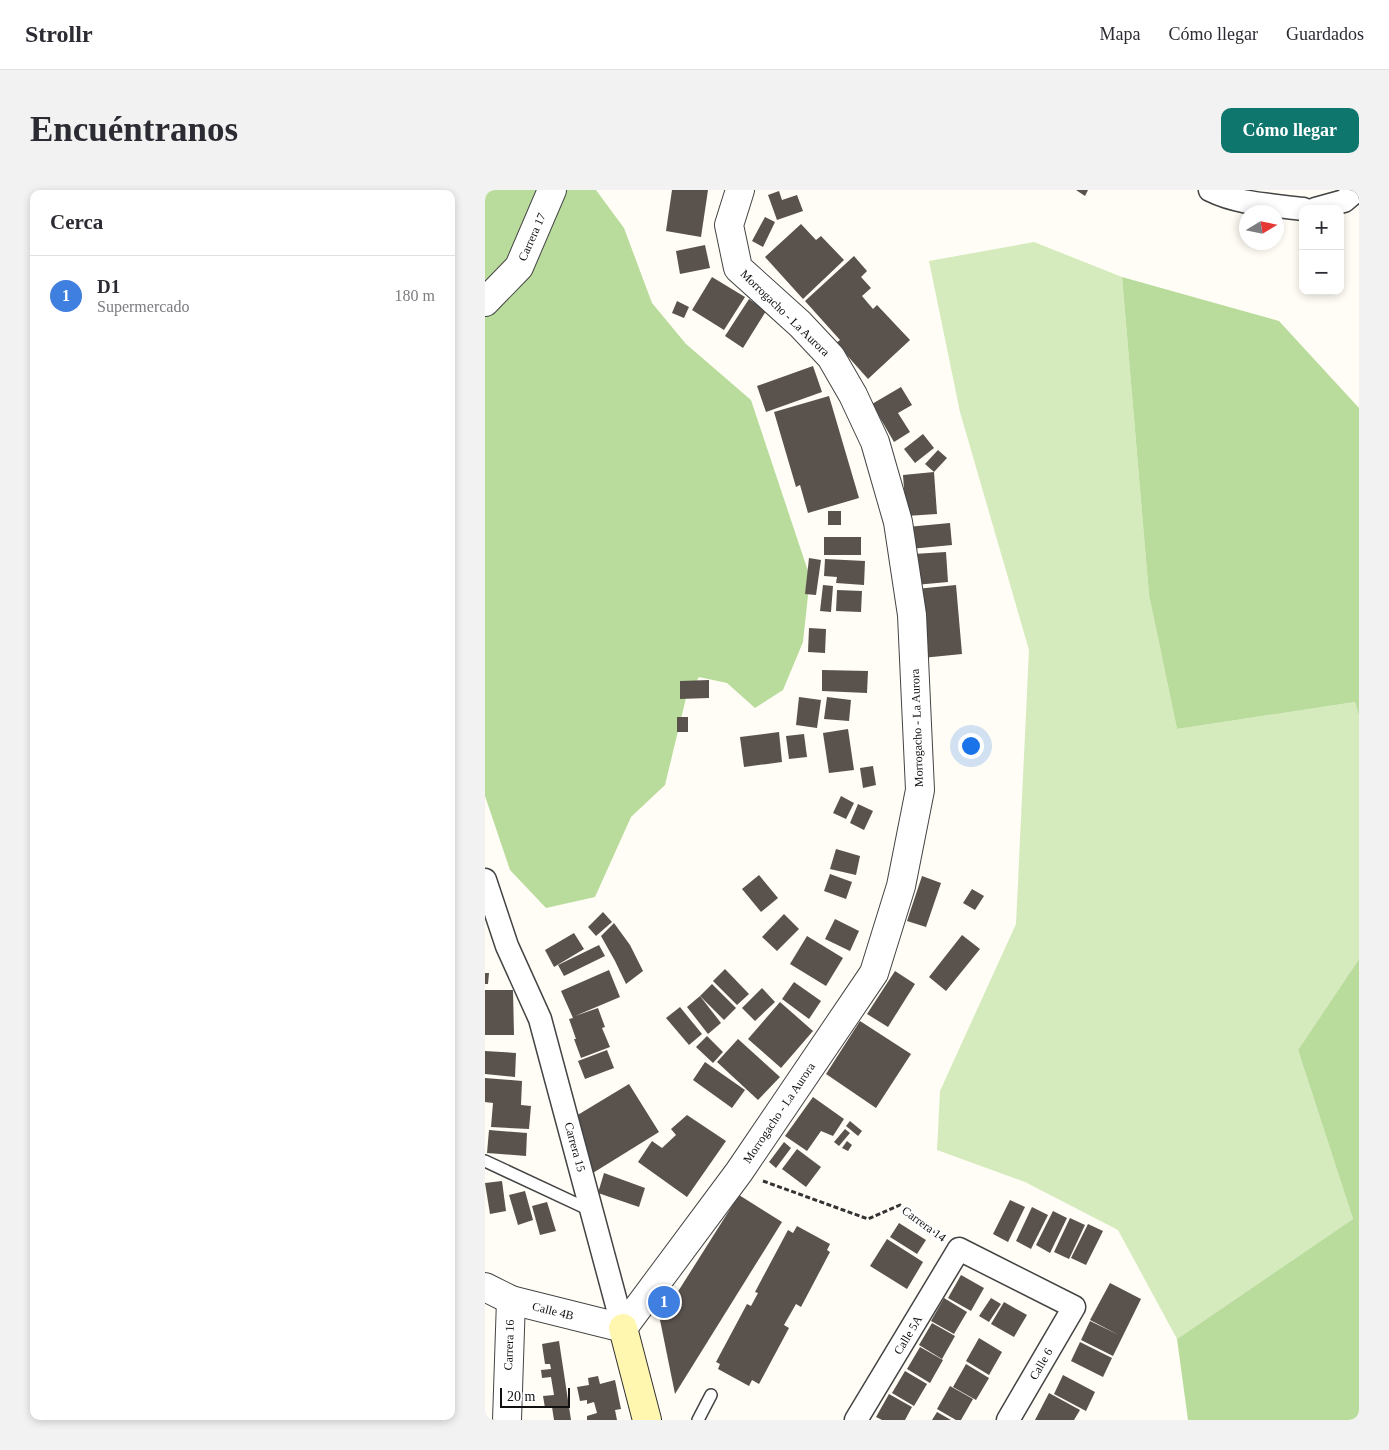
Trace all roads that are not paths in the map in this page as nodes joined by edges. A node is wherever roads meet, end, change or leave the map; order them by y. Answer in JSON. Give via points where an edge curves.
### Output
{"nodes":[{"id":1,"x":552,"y":190,"type":"edge"},
{"id":2,"x":740,"y":190,"type":"edge"},
{"id":3,"x":1210,"y":190,"type":"edge"},
{"id":4,"x":1357,"y":190,"type":"edge"},
{"id":5,"x":1330,"y":205,"type":"edge"},
{"id":6,"x":1299,"y":208,"type":"edge"},
{"id":7,"x":485,"y":302,"type":"edge"},
{"id":8,"x":485,"y":880,"type":"edge"},
{"id":9,"x":485,"y":1161,"type":"edge"},
{"id":10,"x":593,"y":1212,"type":"junction"},
{"id":11,"x":959,"y":1249,"type":"joint"},
{"id":12,"x":485,"y":1287,"type":"edge"},
{"id":13,"x":511,"y":1300,"type":"junction"},
{"id":14,"x":1074,"y":1307,"type":"joint"},
{"id":15,"x":623,"y":1328,"type":"junction"},
{"id":16,"x":711,"y":1395,"type":"dead end"},
{"id":17,"x":507,"y":1420,"type":"edge"},
{"id":18,"x":647,"y":1420,"type":"edge"},
{"id":19,"x":698,"y":1420,"type":"edge"},
{"id":20,"x":856,"y":1420,"type":"edge"},
{"id":21,"x":1008,"y":1420,"type":"edge"}],
"edges":[{"from":1,"to":7,"type":"street","name":"Carrera 17","via":[[519,267]]},
{"from":2,"to":15,"type":"street","name":"Morrogacho - La Aurora","via":[[729,225],[738,268],[831,357],[875,442],[898,522],[912,615],[920,790],[901,886],[873,973],[739,1172]]},
{"from":3,"to":6,"type":"street","via":[[1242,201]]},
{"from":4,"to":5,"type":"street","via":[[1345,201]]},
{"from":8,"to":10,"type":"street","name":"Carrera 15","via":[[507,946],[540,1019]]},
{"from":9,"to":10,"type":"lane"},
{"from":10,"to":15,"type":"street","name":"Carrera 15"},
{"from":11,"to":14,"type":"street","name":"Carrera 14"},
{"from":11,"to":20,"type":"street","name":"Calle 5A"},
{"from":12,"to":13,"type":"street","name":"Calle 4B"},
{"from":13,"to":15,"type":"street","name":"Calle 4B"},
{"from":13,"to":17,"type":"street","name":"Carrera 16"},
{"from":14,"to":21,"type":"street","name":"Calle 6"},
{"from":15,"to":18,"type":"main road","name":"Carrera 15"},
{"from":16,"to":19,"type":"lane"}]}
